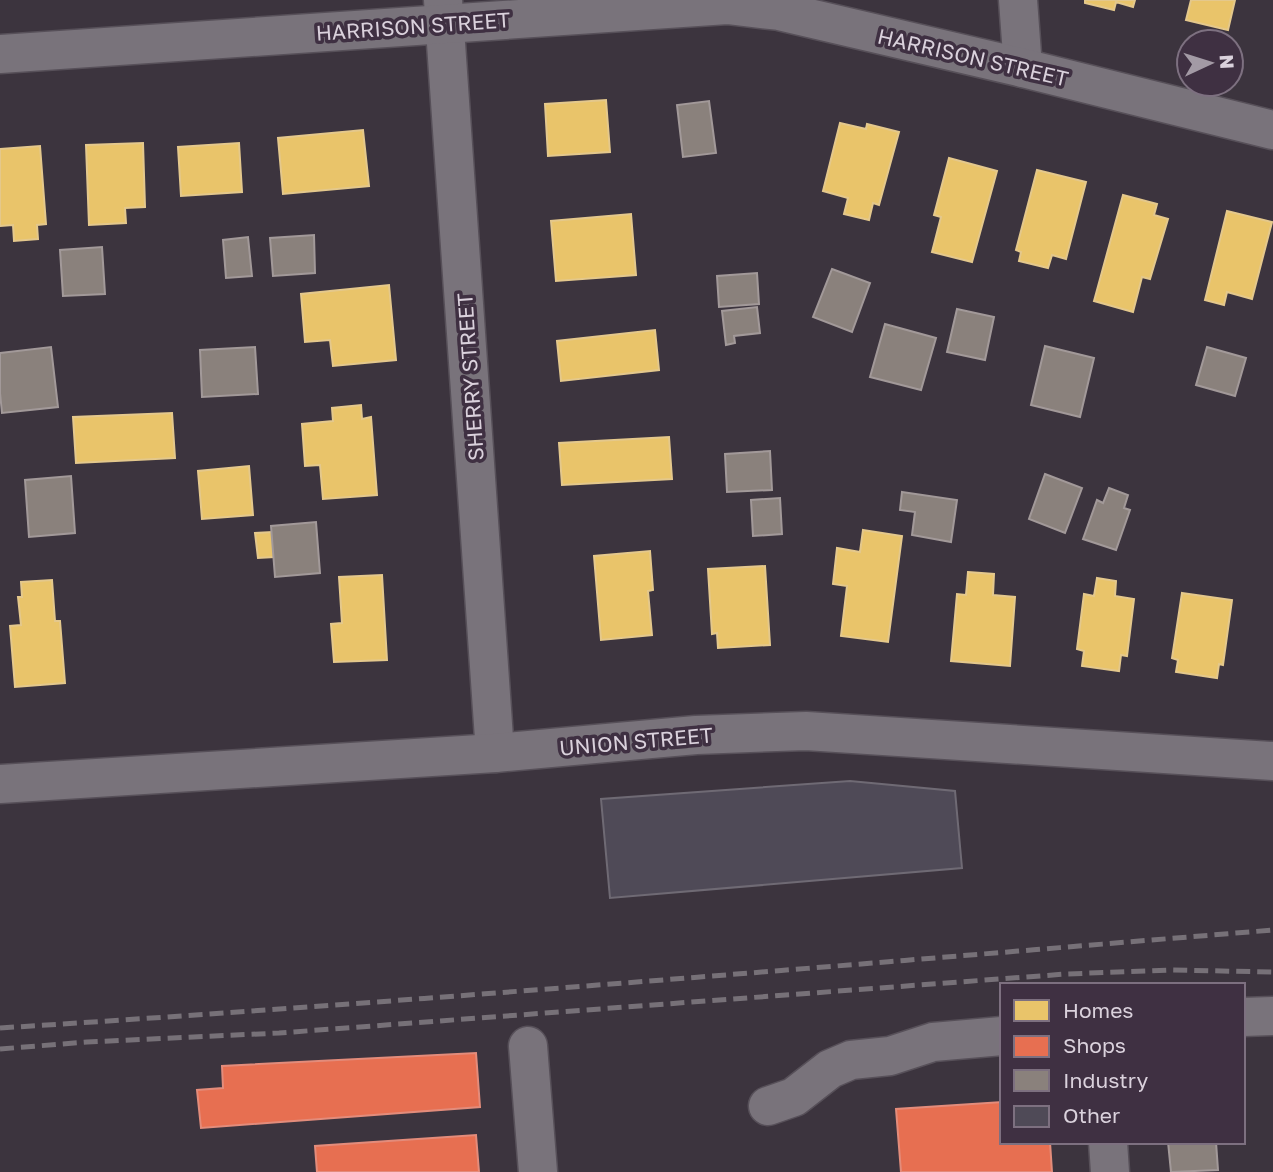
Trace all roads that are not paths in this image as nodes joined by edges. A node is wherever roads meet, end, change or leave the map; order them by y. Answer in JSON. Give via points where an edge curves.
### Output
{"nodes":[{"id":1,"x":1017,"y":0,"type":"edge"},
{"id":2,"x":444,"y":12,"type":"edge"},
{"id":3,"x":0,"y":54,"type":"edge"},
{"id":4,"x":1023,"y":68,"type":"junction"},
{"id":5,"x":1273,"y":130,"type":"edge"},
{"id":6,"x":495,"y":753,"type":"junction"},
{"id":7,"x":1273,"y":761,"type":"edge"},
{"id":8,"x":0,"y":785,"type":"edge"},
{"id":9,"x":1273,"y":1016,"type":"edge"},
{"id":10,"x":1245,"y":1017,"type":"edge"},
{"id":11,"x":1000,"y":1036,"type":"edge"},
{"id":12,"x":528,"y":1046,"type":"dead end"},
{"id":13,"x":768,"y":1106,"type":"dead end"},
{"id":14,"x":1108,"y":1144,"type":"edge"},
{"id":15,"x":538,"y":1172,"type":"edge"},
{"id":16,"x":1110,"y":1172,"type":"edge"}],
"edges":[{"from":1,"to":4,"type":"street"},
{"from":2,"to":3,"type":"street","name":"HARRISON STREET"},
{"from":2,"to":4,"type":"street","name":"HARRISON STREET","via":[[727,5],[779,11]]},
{"from":2,"to":6,"type":"street","name":"SHERRY STREET"},
{"from":4,"to":5,"type":"street","name":"HARRISON STREET"},
{"from":6,"to":7,"type":"street","name":"UNION STREET","via":[[696,735],[806,731]]},
{"from":6,"to":8,"type":"street","name":"UNION STREET"},
{"from":9,"to":10,"type":"street"},
{"from":11,"to":13,"type":"street","via":[[933,1042],[890,1056],[851,1060],[830,1069],[794,1097]]},
{"from":12,"to":15,"type":"street"},
{"from":14,"to":16,"type":"street"}]}
